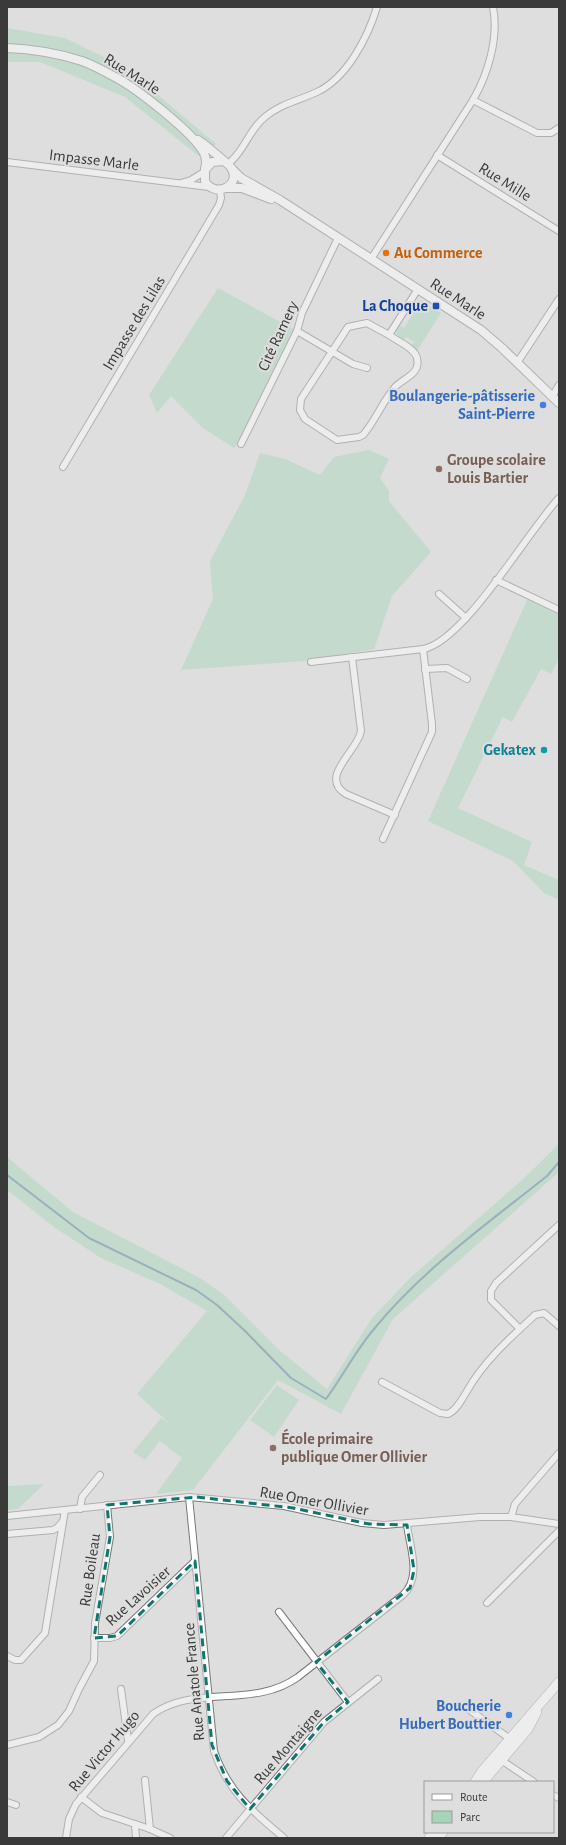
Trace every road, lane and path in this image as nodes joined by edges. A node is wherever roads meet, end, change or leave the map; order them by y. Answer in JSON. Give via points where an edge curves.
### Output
{"nodes":[{"id":1,"x":377,"y":7,"type":"edge"},
{"id":2,"x":493,"y":7,"type":"edge"},
{"id":3,"x":7,"y":48,"type":"edge"},
{"id":4,"x":473,"y":100,"type":"junction"},
{"id":5,"x":559,"y":128,"type":"edge"},
{"id":6,"x":186,"y":132,"type":"junction"},
{"id":7,"x":437,"y":155,"type":"junction"},
{"id":8,"x":7,"y":162,"type":"edge"},
{"id":9,"x":228,"y":165,"type":"junction"},
{"id":10,"x":205,"y":170,"type":"junction"},
{"id":11,"x":178,"y":183,"type":"junction"},
{"id":12,"x":209,"y":187,"type":"junction"},
{"id":13,"x":223,"y":189,"type":"junction"},
{"id":14,"x":290,"y":207,"type":"junction"},
{"id":15,"x":559,"y":231,"type":"edge"},
{"id":16,"x":338,"y":238,"type":"junction"},
{"id":17,"x":371,"y":259,"type":"junction"},
{"id":18,"x":418,"y":289,"type":"junction"},
{"id":19,"x":559,"y":299,"type":"edge"},
{"id":20,"x":297,"y":331,"type":"junction"},
{"id":21,"x":389,"y":335,"type":"junction"},
{"id":22,"x":332,"y":352,"type":"junction"},
{"id":23,"x":517,"y":363,"type":"junction"},
{"id":24,"x":368,"y":368,"type":"dead end"},
{"id":25,"x":559,"y":385,"type":"edge"},
{"id":26,"x":552,"y":397,"type":"junction"},
{"id":27,"x":559,"y":404,"type":"edge"},
{"id":28,"x":241,"y":444,"type":"dead end"},
{"id":29,"x":63,"y":467,"type":"dead end"},
{"id":30,"x":559,"y":498,"type":"edge"},
{"id":31,"x":496,"y":580,"type":"junction"},
{"id":32,"x":439,"y":594,"type":"dead end"},
{"id":33,"x":559,"y":610,"type":"edge"},
{"id":34,"x":466,"y":618,"type":"junction"},
{"id":35,"x":423,"y":650,"type":"junction"},
{"id":36,"x":352,"y":657,"type":"junction"},
{"id":37,"x":311,"y":662,"type":"dead end"},
{"id":38,"x":426,"y":669,"type":"junction"},
{"id":39,"x":466,"y":679,"type":"dead end"},
{"id":40,"x":395,"y":815,"type":"junction"},
{"id":41,"x":383,"y":839,"type":"dead end"},
{"id":42,"x":559,"y":1225,"type":"edge"},
{"id":43,"x":559,"y":1326,"type":"edge"},
{"id":44,"x":520,"y":1329,"type":"junction"},
{"id":45,"x":382,"y":1382,"type":"dead end"},
{"id":46,"x":559,"y":1453,"type":"edge"},
{"id":47,"x":100,"y":1475,"type":"dead end"},
{"id":48,"x":189,"y":1496,"type":"junction"},
{"id":49,"x":107,"y":1505,"type":"junction"},
{"id":50,"x":80,"y":1509,"type":"junction"},
{"id":51,"x":65,"y":1510,"type":"junction"},
{"id":52,"x":7,"y":1516,"type":"edge"},
{"id":53,"x":511,"y":1517,"type":"junction"},
{"id":54,"x":63,"y":1521,"type":"junction"},
{"id":55,"x":559,"y":1524,"type":"edge"},
{"id":56,"x":407,"y":1525,"type":"junction"},
{"id":57,"x":559,"y":1531,"type":"edge"},
{"id":58,"x":7,"y":1534,"type":"edge"},
{"id":59,"x":195,"y":1561,"type":"junction"},
{"id":60,"x":487,"y":1603,"type":"dead end"},
{"id":61,"x":279,"y":1612,"type":"dead end"},
{"id":62,"x":94,"y":1638,"type":"junction"},
{"id":63,"x":7,"y":1656,"type":"edge"},
{"id":64,"x":316,"y":1662,"type":"junction"},
{"id":65,"x":378,"y":1679,"type":"dead end"},
{"id":66,"x":559,"y":1682,"type":"edge"},
{"id":67,"x":121,"y":1689,"type":"dead end"},
{"id":68,"x":208,"y":1699,"type":"junction"},
{"id":69,"x":348,"y":1702,"type":"junction"},
{"id":70,"x":464,"y":1706,"type":"dead end"},
{"id":71,"x":128,"y":1740,"type":"junction"},
{"id":72,"x":513,"y":1741,"type":"junction"},
{"id":73,"x":7,"y":1745,"type":"edge"},
{"id":74,"x":501,"y":1760,"type":"junction"},
{"id":75,"x":145,"y":1780,"type":"dead end"},
{"id":76,"x":476,"y":1781,"type":"edge"},
{"id":77,"x":484,"y":1781,"type":"edge"},
{"id":78,"x":532,"y":1781,"type":"edge"},
{"id":79,"x":82,"y":1797,"type":"junction"},
{"id":80,"x":7,"y":1802,"type":"edge"},
{"id":81,"x":16,"y":1805,"type":"dead end"},
{"id":82,"x":250,"y":1809,"type":"junction"},
{"id":83,"x":135,"y":1824,"type":"junction"},
{"id":84,"x":150,"y":1829,"type":"junction"},
{"id":85,"x":66,"y":1838,"type":"edge"},
{"id":86,"x":136,"y":1838,"type":"edge"},
{"id":87,"x":170,"y":1838,"type":"edge"},
{"id":88,"x":226,"y":1838,"type":"edge"},
{"id":89,"x":284,"y":1838,"type":"edge"}],
"edges":[{"from":1,"to":9,"type":"street","via":[[353,58],[338,78],[321,90],[267,115],[258,124],[238,156]]},
{"from":2,"to":4,"type":"street","via":[[491,55]]},
{"from":3,"to":6,"type":"main road","name":"Rue Marle","via":[[58,54],[98,68],[138,92]]},
{"from":4,"to":5,"type":"street","via":[[538,133],[551,133]]},
{"from":4,"to":7,"type":"street"},
{"from":6,"to":9,"type":"main road","name":"Rue Marle"},
{"from":6,"to":10,"type":"main road","name":"Rue Marle","via":[[204,154]]},
{"from":7,"to":15,"type":"street","name":"Rue Mille"},
{"from":7,"to":17,"type":"street"},
{"from":8,"to":11,"type":"street","name":"Impasse Marle"},
{"from":9,"to":10,"type":"main road","via":[[214,161]]},
{"from":9,"to":13,"type":"main road","via":[[232,181]]},
{"from":9,"to":14,"type":"main road","name":"Rue Marle","via":[[241,178]]},
{"from":10,"to":11,"type":"street","name":"Impasse Marle","via":[[190,180]]},
{"from":10,"to":12,"type":"main road","via":[[204,179]]},
{"from":11,"to":12,"type":"street","name":"Impasse Marle"},
{"from":12,"to":13,"type":"main road"},
{"from":13,"to":14,"type":"main road","name":"Rue Marle","via":[[242,188]]},
{"from":13,"to":29,"type":"street","name":"Impasse des Lilas","via":[[219,205]]},
{"from":14,"to":16,"type":"main road","name":"Rue Marle"},
{"from":16,"to":17,"type":"main road","name":"Rue Marle"},
{"from":16,"to":20,"type":"street","name":"Cité Ramery","via":[[302,313]]},
{"from":17,"to":18,"type":"main road","name":"Rue Marle"},
{"from":18,"to":21,"type":"street"},
{"from":18,"to":23,"type":"main road","name":"Rue Marle","via":[[481,330]]},
{"from":19,"to":23,"type":"street"},
{"from":20,"to":22,"type":"street"},
{"from":20,"to":28,"type":"street","name":"Cité Ramery"},
{"from":21,"to":22,"type":"street","via":[[368,323],[350,326]]},
{"from":21,"to":22,"type":"street","via":[[414,352],[417,367],[409,377],[395,387],[365,433],[341,441],[305,419],[299,406]]},
{"from":22,"to":24,"type":"street","via":[[353,364]]},
{"from":23,"to":26,"type":"main road","name":"Rue Marle"},
{"from":25,"to":26,"type":"street"},
{"from":26,"to":27,"type":"main road","name":"Rue Marle"},
{"from":30,"to":31,"type":"street"},
{"from":31,"to":33,"type":"street"},
{"from":31,"to":34,"type":"street"},
{"from":32,"to":34,"type":"street"},
{"from":34,"to":35,"type":"street","via":[[437,645]]},
{"from":35,"to":36,"type":"street"},
{"from":35,"to":38,"type":"street"},
{"from":36,"to":37,"type":"street"},
{"from":36,"to":40,"type":"street","via":[[361,731],[357,742],[337,772],[336,783],[346,794]]},
{"from":38,"to":39,"type":"street","via":[[447,668]]},
{"from":38,"to":40,"type":"street","via":[[432,732]]},
{"from":40,"to":41,"type":"street"},
{"from":42,"to":44,"type":"street","via":[[496,1283],[491,1291],[491,1300]]},
{"from":43,"to":44,"type":"street","via":[[546,1314],[540,1313]]},
{"from":44,"to":45,"type":"street","via":[[491,1358],[458,1405],[448,1414],[440,1413]]},
{"from":46,"to":53,"type":"street","via":[[515,1504]]},
{"from":47,"to":50,"type":"street","via":[[82,1497]]},
{"from":48,"to":49,"type":"street","name":"Rue Omer Ollivier"},
{"from":48,"to":56,"type":"street","name":"Rue Omer Ollivier","via":[[288,1507],[369,1524]]},
{"from":48,"to":59,"type":"street","name":"Rue Anatole France"},
{"from":49,"to":50,"type":"street","name":"Rue Omer Ollivier"},
{"from":49,"to":62,"type":"street","name":"Rue Boileau","via":[[110,1537]]},
{"from":50,"to":51,"type":"street","name":"Rue Omer Ollivier"},
{"from":51,"to":52,"type":"street","name":"Rue Omer Ollivier"},
{"from":51,"to":54,"type":"street"},
{"from":53,"to":55,"type":"street","name":"Rue Omer Ollivier"},
{"from":53,"to":56,"type":"street","name":"Rue Omer Ollivier","via":[[471,1517]]},
{"from":54,"to":58,"type":"street","via":[[52,1530]]},
{"from":54,"to":63,"type":"street","via":[[45,1633],[21,1660]]},
{"from":56,"to":64,"type":"street","name":"Rue Victor Hugo","via":[[414,1570],[410,1588]]},
{"from":57,"to":60,"type":"street"},
{"from":59,"to":62,"type":"street","name":"Rue Lavoisier","via":[[116,1636]]},
{"from":59,"to":68,"type":"street","name":"Rue Anatole France"},
{"from":61,"to":64,"type":"street"},
{"from":62,"to":73,"type":"street","name":"Rue Boileau","via":[[94,1662],[69,1711],[61,1721],[39,1737]]},
{"from":64,"to":68,"type":"street","name":"Rue Victor Hugo","via":[[293,1680],[276,1689],[257,1694]]},
{"from":64,"to":69,"type":"street"},
{"from":65,"to":69,"type":"street","name":"Rue Montaigne"},
{"from":66,"to":72,"type":"main road","via":[[544,1701],[528,1729]]},
{"from":67,"to":71,"type":"street"},
{"from":68,"to":71,"type":"street","name":"Rue Victor Hugo","via":[[180,1702],[162,1708]]},
{"from":68,"to":82,"type":"street","name":"Rue Anatole France","via":[[211,1739],[216,1758],[232,1790]]},
{"from":69,"to":82,"type":"street","name":"Rue Montaigne","via":[[324,1722]]},
{"from":70,"to":72,"type":"street"},
{"from":71,"to":79,"type":"street","name":"Rue Victor Hugo"},
{"from":72,"to":74,"type":"main road"},
{"from":72,"to":76,"type":"main road"},
{"from":74,"to":77,"type":"main road"},
{"from":74,"to":78,"type":"street"},
{"from":75,"to":84,"type":"street"},
{"from":79,"to":83,"type":"street","via":[[102,1813]]},
{"from":79,"to":85,"type":"street","name":"Rue Victor Hugo","via":[[71,1813]]},
{"from":80,"to":81,"type":"street"},
{"from":82,"to":88,"type":"street"},
{"from":82,"to":89,"type":"street","name":"Rue Anatole France"},
{"from":83,"to":84,"type":"street"},
{"from":83,"to":86,"type":"street"},
{"from":84,"to":87,"type":"street"}]}
